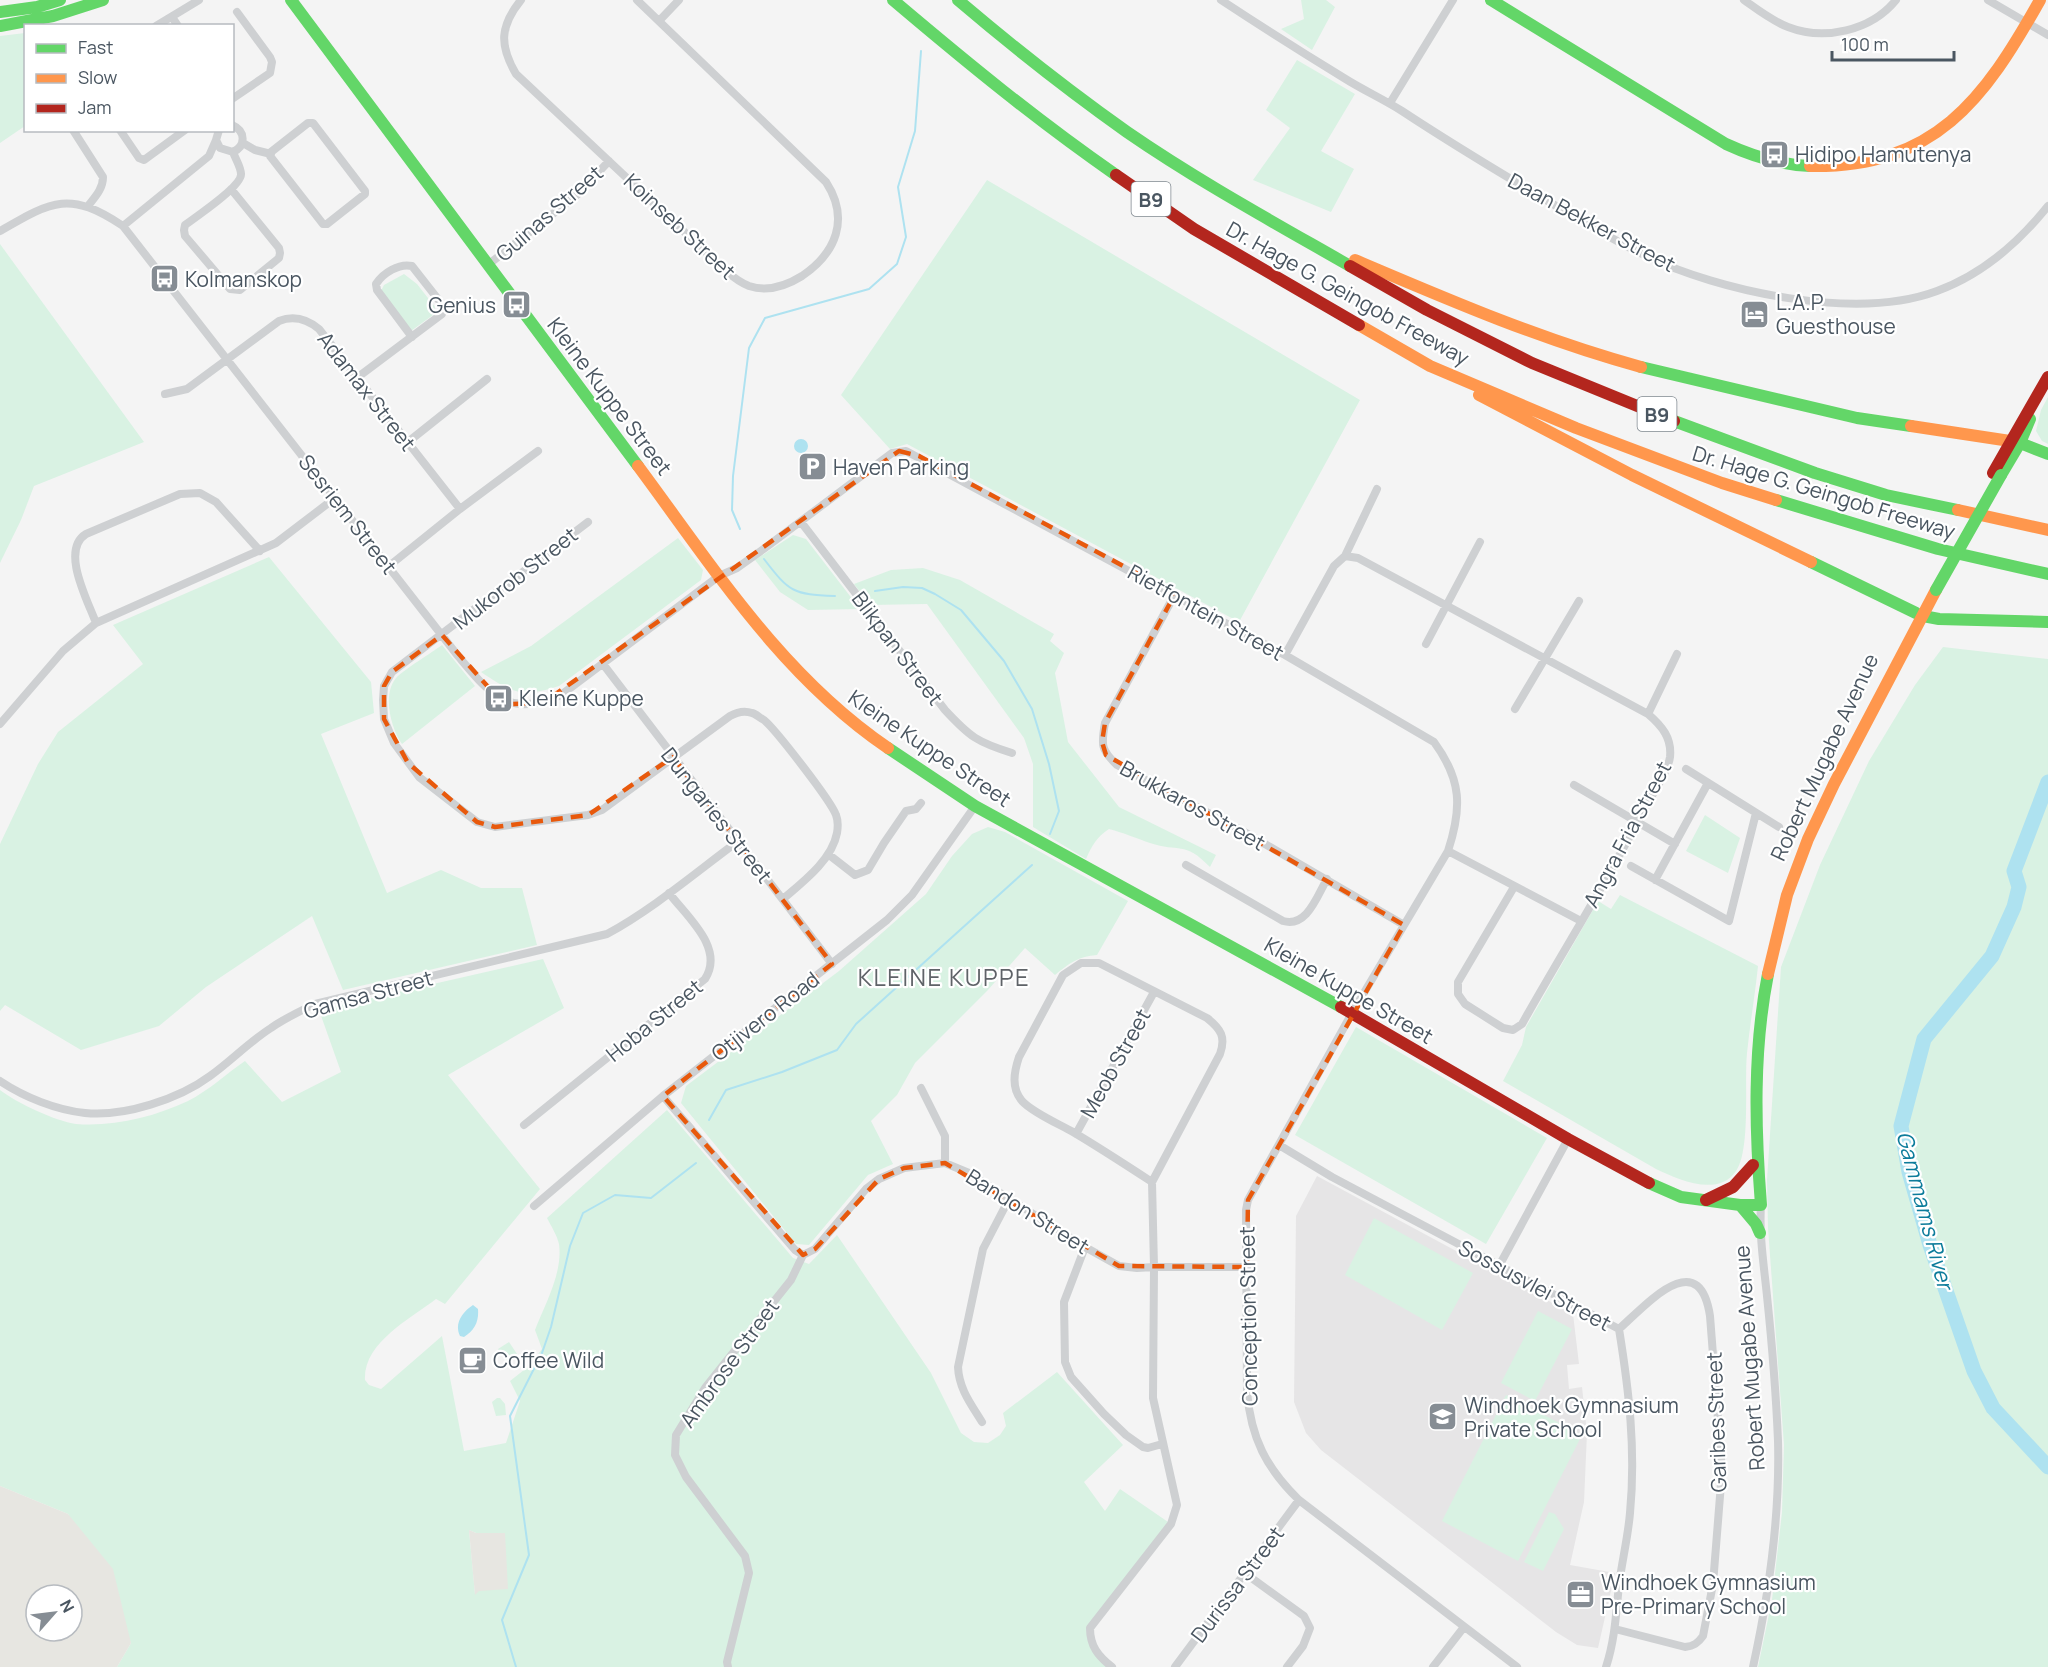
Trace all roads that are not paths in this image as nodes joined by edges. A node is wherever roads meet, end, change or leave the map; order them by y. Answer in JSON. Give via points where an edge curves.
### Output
{"nodes":[{"id":1,"x":60,"y":0,"type":"edge"},
{"id":2,"x":103,"y":0,"type":"edge"},
{"id":3,"x":199,"y":0,"type":"edge"},
{"id":4,"x":291,"y":0,"type":"edge"},
{"id":5,"x":521,"y":0,"type":"edge"},
{"id":6,"x":637,"y":0,"type":"edge"},
{"id":7,"x":679,"y":0,"type":"edge"},
{"id":8,"x":893,"y":0,"type":"edge"},
{"id":9,"x":958,"y":0,"type":"edge"},
{"id":10,"x":1221,"y":0,"type":"edge"},
{"id":11,"x":1453,"y":0,"type":"edge"},
{"id":12,"x":1491,"y":0,"type":"edge"},
{"id":13,"x":1744,"y":0,"type":"edge"},
{"id":14,"x":1896,"y":0,"type":"edge"},
{"id":15,"x":1988,"y":0,"type":"edge"},
{"id":16,"x":2040,"y":0,"type":"edge"},
{"id":17,"x":0,"y":12,"type":"edge"},
{"id":18,"x":237,"y":12,"type":"dead end"},
{"id":19,"x":171,"y":17,"type":"junction"},
{"id":20,"x":659,"y":21,"type":"junction"},
{"id":21,"x":2027,"y":23,"type":"junction"},
{"id":22,"x":159,"y":24,"type":"edge"},
{"id":23,"x":176,"y":24,"type":"edge"},
{"id":24,"x":0,"y":26,"type":"edge"},
{"id":25,"x":2048,"y":35,"type":"edge"},
{"id":26,"x":234,"y":98,"type":"edge"},
{"id":27,"x":1390,"y":104,"type":"junction"},
{"id":28,"x":234,"y":126,"type":"edge"},
{"id":29,"x":74,"y":132,"type":"edge"},
{"id":30,"x":121,"y":132,"type":"edge"},
{"id":31,"x":182,"y":132,"type":"edge"},
{"id":32,"x":216,"y":134,"type":"edge"},
{"id":33,"x":243,"y":143,"type":"junction"},
{"id":34,"x":230,"y":152,"type":"junction"},
{"id":35,"x":271,"y":154,"type":"junction"},
{"id":36,"x":209,"y":156,"type":"junction"},
{"id":37,"x":609,"y":161,"type":"junction"},
{"id":38,"x":231,"y":189,"type":"junction"},
{"id":39,"x":88,"y":206,"type":"junction"},
{"id":40,"x":2048,"y":206,"type":"edge"},
{"id":41,"x":123,"y":226,"type":"junction"},
{"id":42,"x":0,"y":231,"type":"edge"},
{"id":43,"x":1291,"y":233,"type":"junction"},
{"id":44,"x":489,"y":264,"type":"junction"},
{"id":45,"x":412,"y":337,"type":"junction"},
{"id":46,"x":226,"y":358,"type":"junction"},
{"id":47,"x":1430,"y":366,"type":"junction"},
{"id":48,"x":358,"y":377,"type":"junction"},
{"id":49,"x":2048,"y":377,"type":"edge"},
{"id":50,"x":487,"y":379,"type":"dead end"},
{"id":51,"x":2048,"y":387,"type":"edge"},
{"id":52,"x":165,"y":394,"type":"dead end"},
{"id":53,"x":408,"y":442,"type":"junction"},
{"id":54,"x":2015,"y":442,"type":"junction"},
{"id":55,"x":538,"y":451,"type":"dead end"},
{"id":56,"x":2048,"y":454,"type":"edge"},
{"id":57,"x":1377,"y":489,"type":"dead end"},
{"id":58,"x":335,"y":498,"type":"junction"},
{"id":59,"x":460,"y":509,"type":"junction"},
{"id":60,"x":588,"y":522,"type":"dead end"},
{"id":61,"x":801,"y":522,"type":"junction"},
{"id":62,"x":2048,"y":530,"type":"edge"},
{"id":63,"x":1480,"y":542,"type":"dead end"},
{"id":64,"x":260,"y":551,"type":"junction"},
{"id":65,"x":1345,"y":556,"type":"junction"},
{"id":66,"x":389,"y":566,"type":"junction"},
{"id":67,"x":2048,"y":574,"type":"edge"},
{"id":68,"x":719,"y":576,"type":"junction"},
{"id":69,"x":1175,"y":594,"type":"junction"},
{"id":70,"x":1579,"y":601,"type":"dead end"},
{"id":71,"x":1446,"y":606,"type":"junction"},
{"id":72,"x":1919,"y":614,"type":"junction"},
{"id":73,"x":2048,"y":622,"type":"edge"},
{"id":74,"x":96,"y":623,"type":"junction"},
{"id":75,"x":442,"y":635,"type":"junction"},
{"id":76,"x":1426,"y":644,"type":"dead end"},
{"id":77,"x":1285,"y":654,"type":"junction"},
{"id":78,"x":1677,"y":654,"type":"dead end"},
{"id":79,"x":1546,"y":660,"type":"junction"},
{"id":80,"x":603,"y":664,"type":"junction"},
{"id":81,"x":1515,"y":709,"type":"dead end"},
{"id":82,"x":1648,"y":714,"type":"junction"},
{"id":83,"x":0,"y":724,"type":"edge"},
{"id":84,"x":1012,"y":753,"type":"dead end"},
{"id":85,"x":673,"y":757,"type":"junction"},
{"id":86,"x":1686,"y":769,"type":"dead end"},
{"id":87,"x":1708,"y":783,"type":"junction"},
{"id":88,"x":1574,"y":785,"type":"dead end"},
{"id":89,"x":921,"y":803,"type":"dead end"},
{"id":90,"x":975,"y":807,"type":"junction"},
{"id":91,"x":1756,"y":813,"type":"junction"},
{"id":92,"x":1637,"y":823,"type":"junction"},
{"id":93,"x":1779,"y":827,"type":"dead end"},
{"id":94,"x":737,"y":842,"type":"junction"},
{"id":95,"x":1675,"y":844,"type":"junction"},
{"id":96,"x":1448,"y":851,"type":"junction"},
{"id":97,"x":828,"y":854,"type":"junction"},
{"id":98,"x":1186,"y":865,"type":"dead end"},
{"id":99,"x":1631,"y":866,"type":"dead end"},
{"id":100,"x":1327,"y":879,"type":"junction"},
{"id":101,"x":1655,"y":879,"type":"junction"},
{"id":102,"x":1514,"y":887,"type":"junction"},
{"id":103,"x":669,"y":893,"type":"junction"},
{"id":104,"x":783,"y":899,"type":"junction"},
{"id":105,"x":1581,"y":921,"type":"junction"},
{"id":106,"x":1404,"y":925,"type":"junction"},
{"id":107,"x":832,"y":964,"type":"junction"},
{"id":108,"x":1154,"y":992,"type":"junction"},
{"id":109,"x":1352,"y":1013,"type":"junction"},
{"id":110,"x":0,"y":1080,"type":"edge"},
{"id":111,"x":921,"y":1088,"type":"dead end"},
{"id":112,"x":663,"y":1096,"type":"junction"},
{"id":113,"x":524,"y":1125,"type":"dead end"},
{"id":114,"x":1076,"y":1134,"type":"junction"},
{"id":115,"x":1568,"y":1139,"type":"junction"},
{"id":116,"x":1279,"y":1145,"type":"junction"},
{"id":117,"x":945,"y":1163,"type":"junction"},
{"id":118,"x":1753,"y":1165,"type":"junction"},
{"id":119,"x":1152,"y":1182,"type":"junction"},
{"id":120,"x":1009,"y":1199,"type":"junction"},
{"id":121,"x":1702,"y":1201,"type":"junction"},
{"id":122,"x":1740,"y":1205,"type":"junction"},
{"id":123,"x":1757,"y":1205,"type":"junction"},
{"id":124,"x":534,"y":1206,"type":"dead end"},
{"id":125,"x":1760,"y":1229,"type":"junction"},
{"id":126,"x":1085,"y":1247,"type":"junction"},
{"id":127,"x":802,"y":1255,"type":"junction"},
{"id":128,"x":1499,"y":1266,"type":"junction"},
{"id":129,"x":1154,"y":1267,"type":"junction"},
{"id":130,"x":1247,"y":1267,"type":"junction"},
{"id":131,"x":1619,"y":1329,"type":"junction"},
{"id":132,"x":982,"y":1422,"type":"dead end"},
{"id":133,"x":1162,"y":1444,"type":"junction"},
{"id":134,"x":1299,"y":1500,"type":"junction"},
{"id":135,"x":1246,"y":1574,"type":"junction"},
{"id":136,"x":1464,"y":1626,"type":"junction"},
{"id":137,"x":1615,"y":1629,"type":"junction"},
{"id":138,"x":728,"y":1667,"type":"edge"},
{"id":139,"x":1112,"y":1667,"type":"edge"},
{"id":140,"x":1175,"y":1667,"type":"edge"},
{"id":141,"x":1287,"y":1667,"type":"edge"},
{"id":142,"x":1433,"y":1667,"type":"edge"},
{"id":143,"x":1517,"y":1667,"type":"edge"},
{"id":144,"x":1606,"y":1667,"type":"edge"},
{"id":145,"x":1753,"y":1667,"type":"edge"}],
"edges":[{"from":1,"to":17,"type":"main road"},
{"from":2,"to":24,"type":"main road","via":[[74,11]]},
{"from":3,"to":19,"type":"street"},
{"from":4,"to":44,"type":"main road","name":"Kleine Kuppe Street"},
{"from":5,"to":37,"type":"street","name":"Koinseb Street","via":[[506,24],[504,48],[516,74]]},
{"from":6,"to":20,"type":"street","name":"Koinseb Street"},
{"from":7,"to":20,"type":"street"},
{"from":8,"to":47,"type":"main road","name":"Dr. Hage G. Geingob Freeway","number":"B9","via":[[1069,142],[1194,228]]},
{"from":9,"to":43,"type":"main road","name":"Dr. Hage G. Geingob Freeway","number":"B9","via":[[1127,132]]},
{"from":10,"to":27,"type":"street","name":"Daan Bekker Street"},
{"from":11,"to":27,"type":"street"},
{"from":12,"to":21,"type":"main road","via":[[1733,148],[1780,163],[1829,166],[1882,158],[1939,132],[1990,81]]},
{"from":13,"to":14,"type":"street","via":[[1770,19],[1810,33],[1856,28]]},
{"from":15,"to":21,"type":"street"},
{"from":16,"to":21,"type":"main road"},
{"from":18,"to":26,"type":"street","via":[[270,57],[272,67],[270,73]]},
{"from":19,"to":22,"type":"street"},
{"from":19,"to":23,"type":"street"},
{"from":20,"to":37,"type":"street","name":"Koinseb Street","via":[[826,182],[837,205],[836,236],[820,262],[791,283],[774,288],[749,286],[726,272]]},
{"from":21,"to":25,"type":"street"},
{"from":27,"to":40,"type":"street","name":"Daan Bekker Street","via":[[1645,256],[1712,282],[1796,299],[1889,302],[1936,292],[1995,258],[2031,227]]},
{"from":28,"to":33,"type":"street","via":[[243,134]]},
{"from":29,"to":39,"type":"street","via":[[103,177]]},
{"from":30,"to":31,"type":"street","via":[[139,158],[144,159]]},
{"from":32,"to":34,"type":"street","via":[[220,148]]},
{"from":32,"to":36,"type":"street"},
{"from":33,"to":34,"type":"street"},
{"from":33,"to":35,"type":"street"},
{"from":34,"to":36,"type":"street"},
{"from":34,"to":38,"type":"street","via":[[242,173]]},
{"from":35,"to":35,"type":"street","via":[[323,224],[365,194],[313,123]]},
{"from":36,"to":41,"type":"street"},
{"from":37,"to":44,"type":"street","name":"Guinas Street","via":[[578,194]]},
{"from":38,"to":38,"type":"street","via":[[185,225],[184,230],[230,289],[236,291],[279,258],[280,253]]},
{"from":39,"to":41,"type":"street","name":"Sesriem Street"},
{"from":39,"to":42,"type":"street","name":"Sesriem Street","via":[[50,205]]},
{"from":41,"to":46,"type":"street","name":"Sesriem Street"},
{"from":43,"to":54,"type":"main road","via":[[1486,316],[1601,356],[1857,418]]},
{"from":43,"to":62,"type":"main road","name":"Dr. Hage G. Geingob Freeway","number":"B9","via":[[1427,310],[1532,363],[1678,423],[1886,495]]},
{"from":44,"to":68,"type":"main road","name":"Kleine Kuppe Street"},
{"from":45,"to":45,"type":"street","via":[[376,284],[406,264],[412,266],[443,309],[442,314]]},
{"from":45,"to":48,"type":"street"},
{"from":46,"to":48,"type":"street","name":"Adamax Street","via":[[279,321],[297,318],[319,330]]},
{"from":46,"to":52,"type":"street","name":"Adamax Street","via":[[187,389]]},
{"from":46,"to":58,"type":"street","name":"Sesriem Street"},
{"from":47,"to":67,"type":"main road","name":"Dr. Hage G. Geingob Freeway","number":"B9","via":[[1576,428],[1722,483],[1938,549]]},
{"from":47,"to":72,"type":"main road","via":[[1522,420]]},
{"from":48,"to":53,"type":"street","name":"Adamax Street"},
{"from":49,"to":54,"type":"main road","name":"Robert Mugabe Avenue"},
{"from":50,"to":53,"type":"street"},
{"from":51,"to":54,"type":"main road","name":"Robert Mugabe Avenue"},
{"from":53,"to":59,"type":"street","name":"Adamax Street"},
{"from":54,"to":56,"type":"main road"},
{"from":54,"to":72,"type":"main road","name":"Robert Mugabe Avenue"},
{"from":55,"to":59,"type":"street"},
{"from":57,"to":65,"type":"street"},
{"from":58,"to":64,"type":"street"},
{"from":58,"to":66,"type":"street","name":"Sesriem Street"},
{"from":59,"to":66,"type":"street"},
{"from":60,"to":75,"type":"street","name":"Mukorob Street"},
{"from":61,"to":68,"type":"street","name":"Rietfontein Street","via":[[737,568]]},
{"from":61,"to":69,"type":"street","name":"Rietfontein Street","via":[[892,453],[906,450]]},
{"from":61,"to":84,"type":"street","name":"Blikpan Street","via":[[966,734]]},
{"from":63,"to":71,"type":"street"},
{"from":64,"to":74,"type":"street"},
{"from":64,"to":74,"type":"street","via":[[216,502],[200,493],[180,494],[86,534],[76,546],[76,565]]},
{"from":65,"to":71,"type":"street","name":"Angra Fria Street","via":[[1358,558]]},
{"from":65,"to":77,"type":"street","via":[[1324,582]]},
{"from":66,"to":75,"type":"street","name":"Sesriem Street"},
{"from":68,"to":80,"type":"street","name":"Sesriem Street"},
{"from":68,"to":90,"type":"main road","name":"Kleine Kuppe Street","via":[[779,652],[829,702],[859,728]]},
{"from":69,"to":77,"type":"street","name":"Rietfontein Street"},
{"from":69,"to":100,"type":"street","name":"Brukkaros Street","via":[[1105,723],[1102,742],[1106,755]]},
{"from":70,"to":79,"type":"street"},
{"from":71,"to":76,"type":"street"},
{"from":71,"to":79,"type":"street","name":"Angra Fria Street"},
{"from":72,"to":73,"type":"main road","via":[[1939,619]]},
{"from":72,"to":118,"type":"main road","name":"Robert Mugabe Avenue","via":[[1821,797],[1778,908],[1763,970],[1754,1044]]},
{"from":72,"to":123,"type":"main road","name":"Robert Mugabe Avenue","via":[[1826,798],[1783,909],[1768,966],[1757,1069]]},
{"from":74,"to":83,"type":"street","via":[[63,651]]},
{"from":75,"to":80,"type":"street","name":"Sesriem Street","via":[[484,687],[513,704],[543,703],[561,695]]},
{"from":75,"to":85,"type":"street","name":"Mukorob Street","via":[[387,678],[384,719],[394,743],[419,777],[477,822],[495,827],[588,815],[613,802]]},
{"from":77,"to":96,"type":"street","name":"Rietfontein Street","via":[[1434,742],[1446,758],[1458,801],[1457,825]]},
{"from":78,"to":82,"type":"street"},
{"from":79,"to":81,"type":"street"},
{"from":79,"to":82,"type":"street","name":"Angra Fria Street"},
{"from":80,"to":85,"type":"street","name":"Dungaries Street"},
{"from":82,"to":92,"type":"street","name":"Angra Fria Street","via":[[1665,732],[1670,754]]},
{"from":85,"to":94,"type":"street","name":"Dungaries Street"},
{"from":85,"to":97,"type":"street","name":"Mukorob Street","via":[[734,713],[753,713],[776,735],[836,815],[837,834]]},
{"from":86,"to":87,"type":"street"},
{"from":87,"to":91,"type":"street"},
{"from":87,"to":95,"type":"street"},
{"from":88,"to":92,"type":"street"},
{"from":89,"to":97,"type":"street","via":[[906,811],[868,870],[861,874],[855,875]]},
{"from":90,"to":107,"type":"street","name":"Otjivero Road","via":[[912,895],[873,933]]},
{"from":90,"to":109,"type":"main road","name":"Kleine Kuppe Street"},
{"from":91,"to":93,"type":"street"},
{"from":91,"to":101,"type":"street","via":[[1729,921]]},
{"from":92,"to":95,"type":"street"},
{"from":92,"to":105,"type":"street","name":"Angra Fria Street"},
{"from":94,"to":103,"type":"street","name":"Gamsa Street"},
{"from":94,"to":104,"type":"street","name":"Dungaries Street"},
{"from":95,"to":101,"type":"street"},
{"from":96,"to":102,"type":"street"},
{"from":96,"to":106,"type":"street","name":"Rietfontein Street"},
{"from":97,"to":104,"type":"street"},
{"from":98,"to":100,"type":"street","via":[[1290,923],[1303,918]]},
{"from":99,"to":101,"type":"street"},
{"from":100,"to":106,"type":"street","name":"Brukkaros Street"},
{"from":102,"to":105,"type":"street"},
{"from":102,"to":105,"type":"street","name":"Angra Fria Street","via":[[1458,982],[1458,994],[1465,1004],[1503,1028],[1513,1030],[1522,1024]]},
{"from":103,"to":110,"type":"street","name":"Gamsa Street","via":[[621,926],[592,939],[315,1004],[270,1028],[188,1091],[138,1108],[87,1113],[67,1110]]},
{"from":103,"to":113,"type":"street","name":"Hoba Street","via":[[708,944],[712,957],[710,972]]},
{"from":104,"to":107,"type":"street","name":"Dungaries Street"},
{"from":106,"to":109,"type":"street","name":"Rietfontein Street"},
{"from":107,"to":112,"type":"street","name":"Otjivero Road"},
{"from":108,"to":114,"type":"street","name":"Meob Street"},
{"from":108,"to":114,"type":"street","via":[[1099,963],[1081,963],[1063,975],[1019,1057],[1014,1079],[1029,1107]]},
{"from":108,"to":119,"type":"street","via":[[1208,1018],[1216,1025],[1224,1044]]},
{"from":109,"to":115,"type":"main road","name":"Kleine Kuppe Street"},
{"from":109,"to":116,"type":"street","name":"Conception Street"},
{"from":111,"to":117,"type":"street","via":[[945,1136]]},
{"from":112,"to":124,"type":"street","name":"Otjivero Road"},
{"from":112,"to":127,"type":"street"},
{"from":114,"to":119,"type":"street"},
{"from":115,"to":121,"type":"main road","name":"Kleine Kuppe Street","via":[[1666,1191]]},
{"from":115,"to":128,"type":"street"},
{"from":116,"to":128,"type":"street","name":"Sossusvlei Street"},
{"from":116,"to":130,"type":"street","name":"Conception Street","via":[[1247,1204]]},
{"from":117,"to":120,"type":"street","name":"Bandon Street","via":[[969,1173]]},
{"from":117,"to":127,"type":"street","name":"Bandon Street","via":[[904,1168],[879,1179],[815,1249]]},
{"from":118,"to":121,"type":"main road","via":[[1735,1186]]},
{"from":118,"to":123,"type":"main road","name":"Robert Mugabe Avenue"},
{"from":119,"to":129,"type":"street"},
{"from":120,"to":126,"type":"street","name":"Bandon Street"},
{"from":120,"to":132,"type":"street","via":[[983,1249],[958,1367],[962,1390]]},
{"from":121,"to":122,"type":"main road","name":"Kleine Kuppe Street"},
{"from":122,"to":123,"type":"main road","name":"Kleine Kuppe Street"},
{"from":122,"to":125,"type":"main road"},
{"from":123,"to":125,"type":"street","name":"Robert Mugabe Avenue"},
{"from":125,"to":145,"type":"street","name":"Robert Mugabe Avenue","via":[[1778,1443],[1770,1569]]},
{"from":126,"to":129,"type":"street","name":"Bandon Street","via":[[1127,1268]]},
{"from":126,"to":133,"type":"street","via":[[1064,1302],[1065,1362],[1071,1377],[1126,1435],[1143,1447]]},
{"from":127,"to":138,"type":"street","name":"Ambrose Street","via":[[791,1280],[705,1388],[676,1436],[675,1455],[686,1477],[745,1556],[749,1573],[726,1662]]},
{"from":128,"to":131,"type":"street","name":"Sossusvlei Street"},
{"from":129,"to":130,"type":"street","name":"Bandon Street"},
{"from":129,"to":133,"type":"street","via":[[1153,1398]]},
{"from":130,"to":134,"type":"street","name":"Conception Street","via":[[1248,1411],[1265,1459]]},
{"from":131,"to":137,"type":"street","name":"Sossusvlei Street","via":[[1633,1440],[1630,1513]]},
{"from":131,"to":137,"type":"street","name":"Garibes Street","via":[[1670,1285],[1694,1283],[1704,1291],[1710,1316],[1722,1471],[1713,1584],[1699,1642],[1685,1647]]},
{"from":133,"to":139,"type":"street","via":[[1177,1505],[1171,1524],[1090,1628],[1090,1641],[1099,1657]]},
{"from":134,"to":135,"type":"street","name":"Durissa Street"},
{"from":134,"to":136,"type":"street","name":"Conception Street"},
{"from":135,"to":140,"type":"street","name":"Durissa Street"},
{"from":135,"to":141,"type":"street","via":[[1304,1616],[1310,1628],[1303,1646]]},
{"from":136,"to":142,"type":"street"},
{"from":136,"to":143,"type":"street","name":"Conception Street"},
{"from":137,"to":144,"type":"street","name":"Sossusvlei Street"}]}
